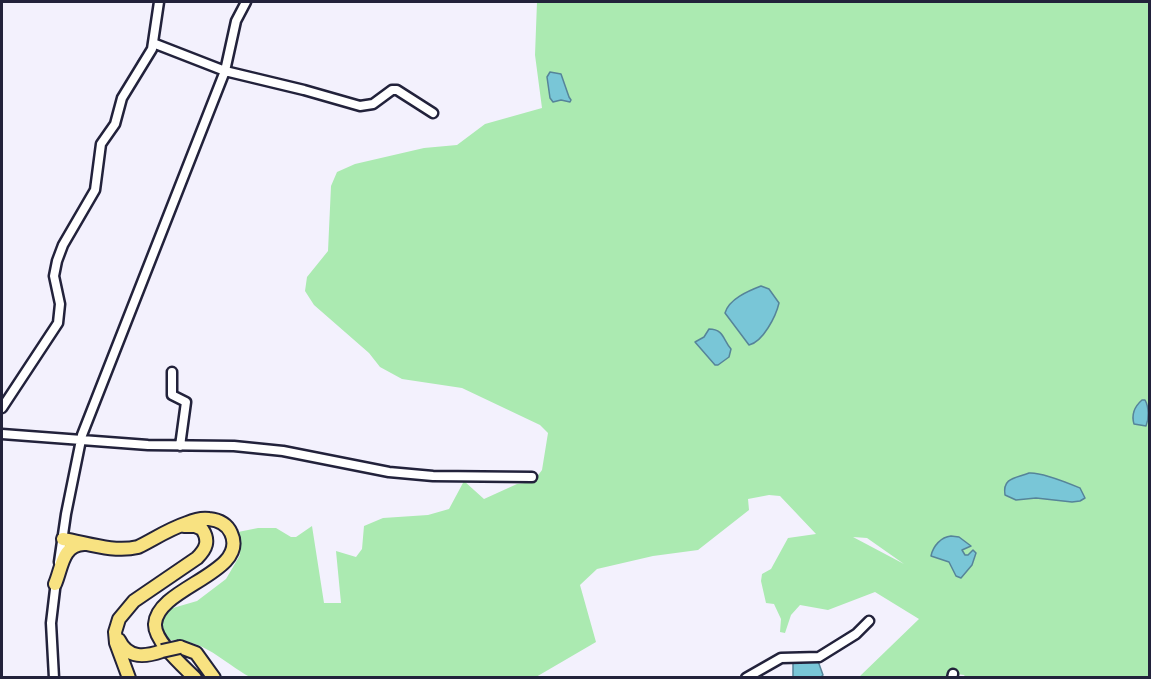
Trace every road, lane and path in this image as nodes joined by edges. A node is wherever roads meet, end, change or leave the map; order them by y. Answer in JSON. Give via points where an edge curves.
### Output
{"nodes":[{"id":1,"x":159,"y":2,"type":"edge"},
{"id":2,"x":246,"y":2,"type":"edge"},
{"id":3,"x":153,"y":43,"type":"junction"},
{"id":4,"x":225,"y":71,"type":"junction"},
{"id":5,"x":433,"y":113,"type":"dead end"},
{"id":6,"x":172,"y":372,"type":"dead end"},
{"id":7,"x":2,"y":408,"type":"edge"},
{"id":8,"x":2,"y":434,"type":"edge"},
{"id":9,"x":81,"y":441,"type":"junction"},
{"id":10,"x":180,"y":446,"type":"junction"},
{"id":11,"x":532,"y":477,"type":"dead end"},
{"id":12,"x":174,"y":528,"type":"junction"},
{"id":13,"x":63,"y":537,"type":"junction"},
{"id":14,"x":88,"y":544,"type":"junction"},
{"id":15,"x":55,"y":584,"type":"junction"},
{"id":16,"x":869,"y":621,"type":"dead end"},
{"id":17,"x":117,"y":625,"type":"junction"},
{"id":18,"x":179,"y":654,"type":"junction"},
{"id":19,"x":54,"y":678,"type":"edge"},
{"id":20,"x":129,"y":678,"type":"edge"},
{"id":21,"x":182,"y":678,"type":"edge"},
{"id":22,"x":195,"y":678,"type":"edge"},
{"id":23,"x":214,"y":678,"type":"edge"},
{"id":24,"x":746,"y":678,"type":"edge"}],
"edges":[{"from":1,"to":3,"type":"street"},
{"from":2,"to":4,"type":"street","via":[[236,21]]},
{"from":3,"to":4,"type":"street"},
{"from":3,"to":7,"type":"street","via":[[122,98],[115,124],[101,144],[92,198],[60,252],[54,276],[60,304],[58,323]]},
{"from":4,"to":5,"type":"street","via":[[360,106],[374,104],[397,90]]},
{"from":4,"to":9,"type":"street"},
{"from":6,"to":10,"type":"street","via":[[172,395],[186,402]]},
{"from":8,"to":9,"type":"street"},
{"from":9,"to":10,"type":"street"},
{"from":9,"to":13,"type":"street"},
{"from":10,"to":11,"type":"street","via":[[283,451],[389,472],[433,476]]},
{"from":12,"to":14,"type":"highway","via":[[130,549]]},
{"from":12,"to":17,"type":"highway","via":[[190,525],[202,530],[207,541],[205,550],[134,601]]},
{"from":12,"to":18,"type":"highway","via":[[198,519],[217,520],[230,530],[234,544],[223,563],[164,605],[157,615],[157,634]]},
{"from":13,"to":14,"type":"highway"},
{"from":13,"to":15,"type":"street"},
{"from":14,"to":15,"type":"highway","via":[[68,550]]},
{"from":15,"to":19,"type":"street","via":[[51,632]]},
{"from":16,"to":24,"type":"street","via":[[819,657],[781,658]]},
{"from":17,"to":18,"type":"highway","bridge":true,"via":[[118,639],[129,652],[140,656],[162,651]]},
{"from":17,"to":20,"type":"highway","via":[[116,643]]},
{"from":18,"to":21,"type":"highway"},
{"from":18,"to":22,"type":"highway"},
{"from":18,"to":23,"type":"highway","via":[[196,652]]}]}
